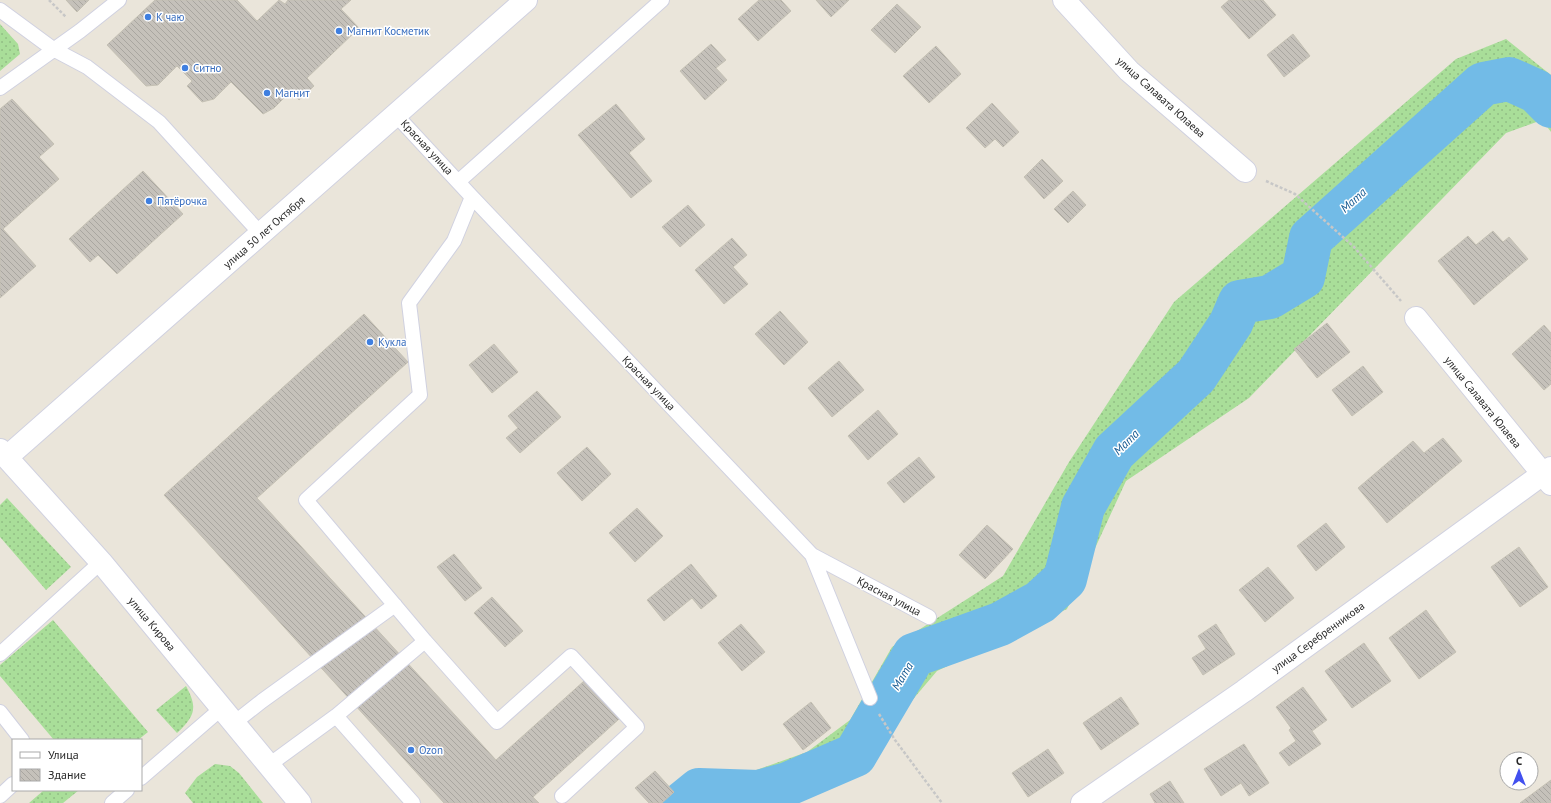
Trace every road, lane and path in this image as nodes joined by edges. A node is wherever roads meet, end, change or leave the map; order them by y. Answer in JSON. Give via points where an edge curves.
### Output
{"nodes":[{"id":1,"x":49,"y":0,"type":"edge"},
{"id":2,"x":119,"y":0,"type":"edge"},
{"id":3,"x":526,"y":0,"type":"edge"},
{"id":4,"x":662,"y":0,"type":"edge"},
{"id":5,"x":1064,"y":0,"type":"edge"},
{"id":6,"x":0,"y":10,"type":"edge"},
{"id":7,"x":80,"y":31,"type":"junction"},
{"id":8,"x":53,"y":49,"type":"junction"},
{"id":9,"x":0,"y":88,"type":"edge"},
{"id":10,"x":395,"y":114,"type":"junction"},
{"id":11,"x":1245,"y":171,"type":"joint"},
{"id":12,"x":459,"y":181,"type":"junction"},
{"id":13,"x":472,"y":197,"type":"junction"},
{"id":14,"x":261,"y":234,"type":"junction"},
{"id":15,"x":1416,"y":318,"type":"joint"},
{"id":16,"x":2,"y":456,"type":"edge"},
{"id":17,"x":1549,"y":475,"type":"edge"},
{"id":18,"x":812,"y":554,"type":"junction"},
{"id":19,"x":101,"y":562,"type":"junction"},
{"id":20,"x":395,"y":605,"type":"junction"},
{"id":21,"x":929,"y":617,"type":"dead end"},
{"id":22,"x":425,"y":641,"type":"junction"},
{"id":23,"x":0,"y":654,"type":"edge"},
{"id":24,"x":870,"y":698,"type":"joint"},
{"id":25,"x":0,"y":712,"type":"edge"},
{"id":26,"x":228,"y":716,"type":"junction"},
{"id":27,"x":336,"y":716,"type":"junction"},
{"id":28,"x":21,"y":739,"type":"edge"},
{"id":29,"x":269,"y":766,"type":"junction"},
{"id":30,"x":142,"y":777,"type":"edge"},
{"id":31,"x":12,"y":785,"type":"edge"},
{"id":32,"x":126,"y":791,"type":"edge"},
{"id":33,"x":0,"y":796,"type":"edge"},
{"id":34,"x":562,"y":796,"type":"dead end"},
{"id":35,"x":112,"y":803,"type":"edge"},
{"id":36,"x":300,"y":803,"type":"edge"},
{"id":37,"x":414,"y":803,"type":"edge"},
{"id":38,"x":942,"y":803,"type":"edge"},
{"id":39,"x":1082,"y":803,"type":"edge"}],
"edges":[{"from":1,"to":7,"type":"path"},
{"from":2,"to":7,"type":"lane"},
{"from":3,"to":10,"type":"main road","name":"улица 50 лет Октября"},
{"from":4,"to":12,"type":"lane"},
{"from":5,"to":11,"type":"main road","name":"улица Салавата Юлаева","via":[[1129,71]]},
{"from":6,"to":8,"type":"lane"},
{"from":7,"to":8,"type":"lane"},
{"from":8,"to":9,"type":"lane"},
{"from":8,"to":14,"type":"lane","via":[[87,67],[159,122]]},
{"from":10,"to":12,"type":"lane","name":"Красная улица"},
{"from":10,"to":14,"type":"main road","name":"улица 50 лет Октября"},
{"from":11,"to":15,"type":"path","via":[[1296,194],[1354,247]]},
{"from":12,"to":13,"type":"lane","name":"Красная улица"},
{"from":13,"to":18,"type":"lane","name":"Красная улица"},
{"from":13,"to":20,"type":"lane","via":[[454,241],[410,303],[420,395],[306,500]]},
{"from":14,"to":16,"type":"main road","name":"улица 50 лет Октября"},
{"from":15,"to":17,"type":"main road","name":"улица Салавата Юлаева","via":[[1526,454]]},
{"from":16,"to":19,"type":"main road","name":"улица Кирова"},
{"from":17,"to":39,"type":"main road","name":"улица Серебренникова"},
{"from":18,"to":21,"type":"lane","name":"Красная улица"},
{"from":18,"to":24,"type":"lane"},
{"from":19,"to":23,"type":"lane"},
{"from":19,"to":26,"type":"main road","name":"улица Кирова"},
{"from":20,"to":22,"type":"lane"},
{"from":20,"to":26,"type":"lane","via":[[262,701]]},
{"from":22,"to":27,"type":"lane"},
{"from":22,"to":34,"type":"lane","via":[[497,722],[571,656],[637,728]]},
{"from":24,"to":38,"type":"path","via":[[895,740]]},
{"from":25,"to":28,"type":"lane"},
{"from":26,"to":29,"type":"main road","name":"улица Кирова"},
{"from":26,"to":30,"type":"lane"},
{"from":27,"to":29,"type":"lane"},
{"from":27,"to":37,"type":"lane"},
{"from":29,"to":36,"type":"main road","name":"улица Кирова"},
{"from":31,"to":33,"type":"lane"},
{"from":32,"to":35,"type":"lane"}]}
